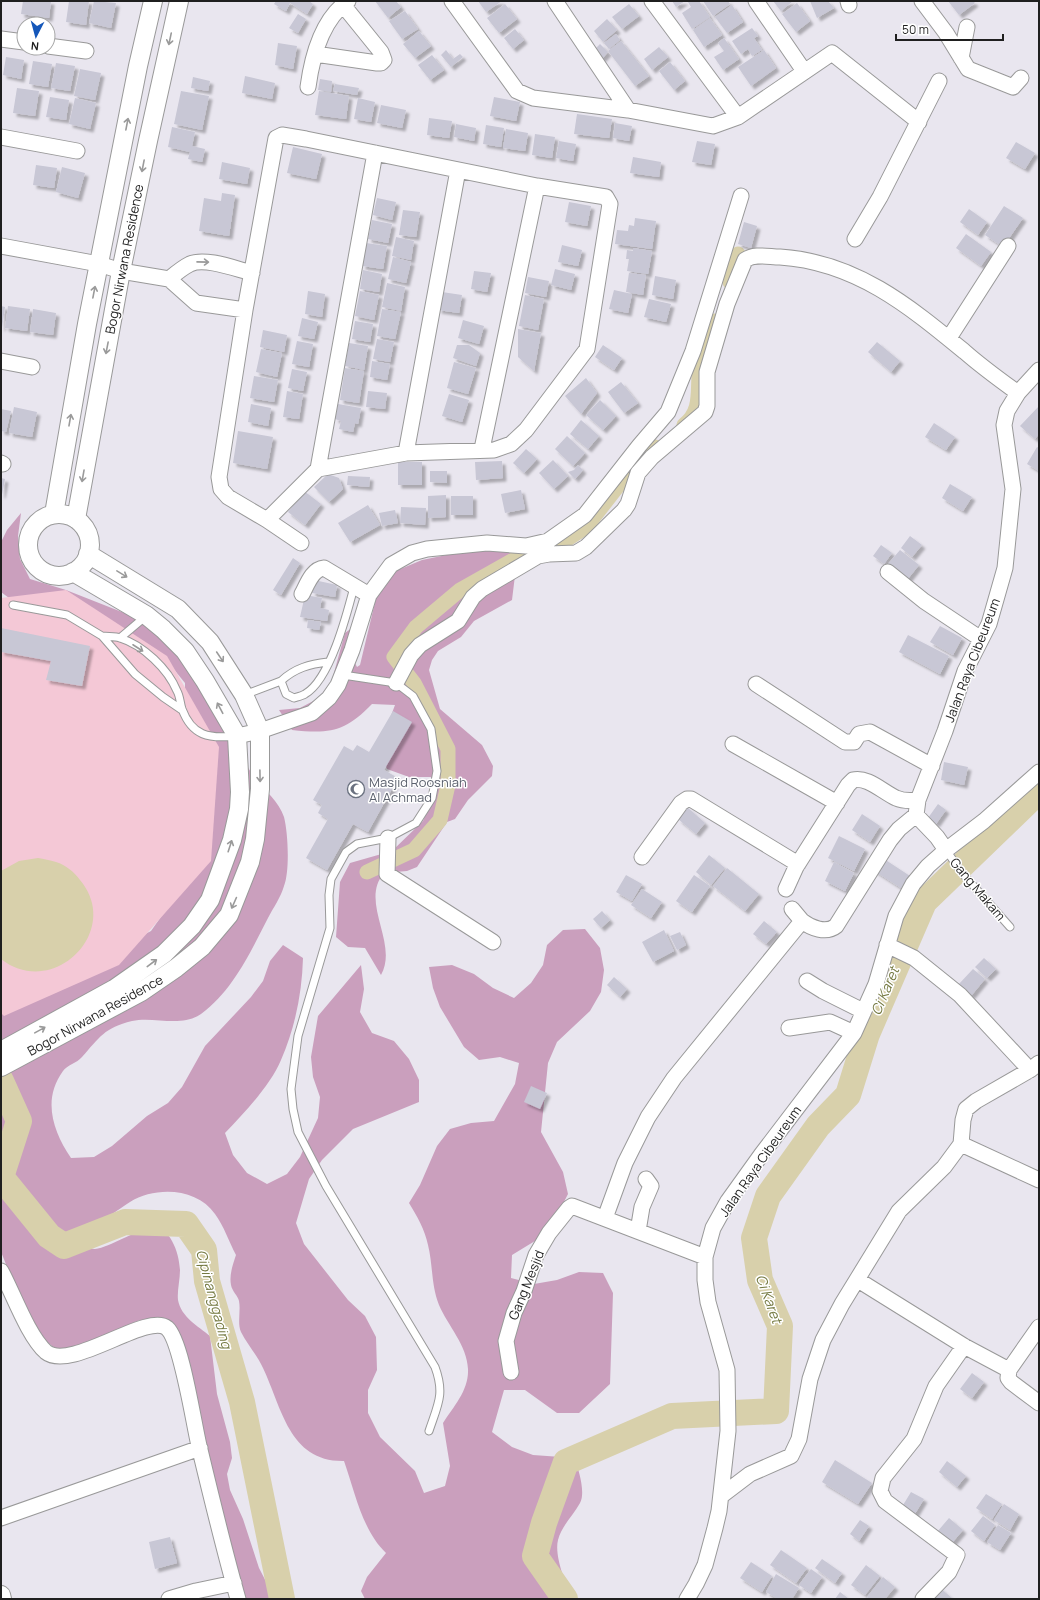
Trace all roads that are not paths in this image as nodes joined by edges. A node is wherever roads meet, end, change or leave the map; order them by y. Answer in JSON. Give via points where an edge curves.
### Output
{"nodes":[{"id":1,"x":153,"y":1,"type":"edge"},
{"id":2,"x":179,"y":1,"type":"edge"},
{"id":3,"x":452,"y":1,"type":"edge"},
{"id":4,"x":555,"y":1,"type":"edge"},
{"id":5,"x":652,"y":1,"type":"edge"},
{"id":6,"x":756,"y":1,"type":"edge"},
{"id":7,"x":922,"y":1,"type":"edge"},
{"id":8,"x":345,"y":3,"type":"edge"},
{"id":9,"x":967,"y":27,"type":"dead end"},
{"id":10,"x":1,"y":39,"type":"edge"},
{"id":11,"x":16,"y":41,"type":"edge"},
{"id":12,"x":56,"y":47,"type":"edge"},
{"id":13,"x":86,"y":51,"type":"dead end"},
{"id":14,"x":315,"y":54,"type":"junction"},
{"id":15,"x":961,"y":58,"type":"junction"},
{"id":16,"x":804,"y":71,"type":"junction"},
{"id":17,"x":1021,"y":78,"type":"dead end"},
{"id":18,"x":939,"y":81,"type":"dead end"},
{"id":19,"x":308,"y":87,"type":"dead end"},
{"id":20,"x":628,"y":110,"type":"junction"},
{"id":21,"x":738,"y":117,"type":"junction"},
{"id":22,"x":919,"y":122,"type":"junction"},
{"id":23,"x":1,"y":137,"type":"edge"},
{"id":24,"x":77,"y":151,"type":"dead end"},
{"id":25,"x":375,"y":153,"type":"junction"},
{"id":26,"x":458,"y":170,"type":"junction"},
{"id":27,"x":537,"y":186,"type":"junction"},
{"id":28,"x":740,"y":196,"type":"dead end"},
{"id":29,"x":855,"y":239,"type":"dead end"},
{"id":30,"x":1,"y":246,"type":"edge"},
{"id":31,"x":1008,"y":246,"type":"dead end"},
{"id":32,"x":99,"y":264,"type":"junction"},
{"id":33,"x":122,"y":271,"type":"junction"},
{"id":34,"x":252,"y":272,"type":"junction"},
{"id":35,"x":169,"y":279,"type":"junction"},
{"id":36,"x":245,"y":310,"type":"junction"},
{"id":37,"x":948,"y":338,"type":"junction"},
{"id":38,"x":1,"y":361,"type":"edge"},
{"id":39,"x":32,"y":367,"type":"dead end"},
{"id":40,"x":1039,"y":370,"type":"edge"},
{"id":41,"x":1018,"y":393,"type":"junction"},
{"id":42,"x":482,"y":449,"type":"junction"},
{"id":43,"x":406,"y":452,"type":"junction"},
{"id":44,"x":318,"y":469,"type":"junction"},
{"id":45,"x":54,"y":514,"type":"junction"},
{"id":46,"x":76,"y":519,"type":"junction"},
{"id":47,"x":267,"y":520,"type":"junction"},
{"id":48,"x":301,"y":543,"type":"dead end"},
{"id":49,"x":88,"y":554,"type":"junction"},
{"id":50,"x":73,"y":572,"type":"junction"},
{"id":51,"x":888,"y":572,"type":"dead end"},
{"id":52,"x":354,"y":587,"type":"junction"},
{"id":53,"x":302,"y":594,"type":"dead end"},
{"id":54,"x":369,"y":595,"type":"junction"},
{"id":55,"x":13,"y":606,"type":"dead end"},
{"id":56,"x":146,"y":615,"type":"junction"},
{"id":57,"x":102,"y":636,"type":"junction"},
{"id":58,"x":120,"y":638,"type":"junction"},
{"id":59,"x":981,"y":639,"type":"junction"},
{"id":60,"x":328,"y":662,"type":"junction"},
{"id":61,"x":343,"y":675,"type":"junction"},
{"id":62,"x":399,"y":678,"type":"junction"},
{"id":63,"x":281,"y":681,"type":"junction"},
{"id":64,"x":756,"y":684,"type":"dead end"},
{"id":65,"x":244,"y":695,"type":"junction"},
{"id":66,"x":182,"y":710,"type":"junction"},
{"id":67,"x":260,"y":731,"type":"junction"},
{"id":68,"x":237,"y":736,"type":"junction"},
{"id":69,"x":733,"y":744,"type":"dead end"},
{"id":70,"x":932,"y":766,"type":"junction"},
{"id":71,"x":1039,"y":772,"type":"edge"},
{"id":72,"x":837,"y":803,"type":"junction"},
{"id":73,"x":917,"y":808,"type":"junction"},
{"id":74,"x":388,"y":838,"type":"junction"},
{"id":75,"x":946,"y":850,"type":"junction"},
{"id":76,"x":642,"y":857,"type":"dead end"},
{"id":77,"x":798,"y":864,"type":"junction"},
{"id":78,"x":786,"y":889,"type":"dead end"},
{"id":79,"x":792,"y":909,"type":"dead end"},
{"id":80,"x":802,"y":921,"type":"junction"},
{"id":81,"x":1010,"y":927,"type":"dead end"},
{"id":82,"x":493,"y":942,"type":"dead end"},
{"id":83,"x":893,"y":947,"type":"junction"},
{"id":84,"x":807,"y":981,"type":"dead end"},
{"id":85,"x":863,"y":1010,"type":"junction"},
{"id":86,"x":789,"y":1028,"type":"dead end"},
{"id":87,"x":854,"y":1033,"type":"junction"},
{"id":88,"x":5,"y":1057,"type":"edge"},
{"id":89,"x":1035,"y":1067,"type":"edge"},
{"id":90,"x":961,"y":1144,"type":"junction"},
{"id":91,"x":646,"y":1179,"type":"dead end"},
{"id":92,"x":1039,"y":1180,"type":"edge"},
{"id":93,"x":605,"y":1218,"type":"junction"},
{"id":94,"x":638,"y":1231,"type":"junction"},
{"id":95,"x":705,"y":1257,"type":"junction"},
{"id":96,"x":1,"y":1270,"type":"edge"},
{"id":97,"x":858,"y":1280,"type":"junction"},
{"id":98,"x":1039,"y":1327,"type":"edge"},
{"id":99,"x":964,"y":1346,"type":"junction"},
{"id":100,"x":1009,"y":1370,"type":"junction"},
{"id":101,"x":511,"y":1372,"type":"dead end"},
{"id":102,"x":1039,"y":1403,"type":"edge"},
{"id":103,"x":429,"y":1431,"type":"dead end"},
{"id":104,"x":200,"y":1448,"type":"junction"},
{"id":105,"x":721,"y":1496,"type":"junction"},
{"id":106,"x":1,"y":1518,"type":"edge"},
{"id":107,"x":234,"y":1583,"type":"junction"},
{"id":108,"x":1,"y":1596,"type":"edge"},
{"id":109,"x":690,"y":1598,"type":"edge"},
{"id":110,"x":2,"y":1599,"type":"edge"},
{"id":111,"x":168,"y":1599,"type":"edge"},
{"id":112,"x":238,"y":1599,"type":"edge"},
{"id":113,"x":923,"y":1599,"type":"edge"}],
"edges":[{"from":32,"to":1,"type":"street","name":"Bogor Nirwana Residence","one_way":true},
{"from":2,"to":33,"type":"street","name":"Bogor Nirwana Residence","one_way":true},
{"from":3,"to":20,"type":"street","via":[[517,91],[533,98]]},
{"from":4,"to":20,"type":"street"},
{"from":5,"to":21,"type":"street"},
{"from":6,"to":16,"type":"street"},
{"from":7,"to":15,"type":"street"},
{"from":8,"to":14,"type":"street","via":[[325,28]]},
{"from":8,"to":14,"type":"street","via":[[381,52],[384,60],[377,63]]},
{"from":9,"to":15,"type":"street"},
{"from":10,"to":11,"type":"street"},
{"from":12,"to":13,"type":"street"},
{"from":14,"to":19,"type":"street"},
{"from":15,"to":17,"type":"street","via":[[968,69],[1013,87]]},
{"from":16,"to":21,"type":"street"},
{"from":16,"to":22,"type":"street","via":[[832,53]]},
{"from":18,"to":22,"type":"street"},
{"from":20,"to":21,"type":"street","via":[[711,126]]},
{"from":22,"to":29,"type":"street"},
{"from":23,"to":24,"type":"street"},
{"from":25,"to":26,"type":"street"},
{"from":25,"to":34,"type":"street","via":[[282,135],[276,138]]},
{"from":25,"to":44,"type":"street"},
{"from":26,"to":27,"type":"street"},
{"from":26,"to":43,"type":"street"},
{"from":27,"to":42,"type":"street"},
{"from":27,"to":42,"type":"street","via":[[604,196],[609,200],[587,349],[521,435],[503,448]]},
{"from":28,"to":54,"type":"street","via":[[689,362],[668,412],[585,515],[548,541],[526,546],[487,543],[412,553],[391,565]]},
{"from":30,"to":32,"type":"street"},
{"from":31,"to":37,"type":"street"},
{"from":32,"to":33,"type":"street"},
{"from":45,"to":32,"type":"street","name":"Bogor Nirwana Residence","one_way":true},
{"from":33,"to":35,"type":"street"},
{"from":33,"to":46,"type":"street","name":"Bogor Nirwana Residence","one_way":true},
{"from":35,"to":34,"type":"street","one_way":true,"via":[[186,266],[198,262]]},
{"from":34,"to":36,"type":"street"},
{"from":35,"to":36,"type":"street","via":[[196,303]]},
{"from":36,"to":47,"type":"street","via":[[219,477],[221,489],[228,498]]},
{"from":37,"to":41,"type":"street"},
{"from":37,"to":62,"type":"street","via":[[912,309],[861,278],[840,269],[798,258],[748,258],[727,304],[707,372],[705,412],[652,457],[638,473],[624,510],[586,547],[576,553],[538,556],[482,589],[473,597],[458,621],[420,646],[411,655]]},
{"from":38,"to":39,"type":"street"},
{"from":40,"to":41,"type":"street","name":"Jalan Raya Cibeureum"},
{"from":41,"to":59,"type":"street","name":"Jalan Raya Cibeureum","via":[[1007,411],[1004,426],[1013,489],[1005,568],[989,624]]},
{"from":42,"to":43,"type":"street"},
{"from":43,"to":44,"type":"street"},
{"from":44,"to":47,"type":"street"},
{"from":45,"to":46,"type":"street"},
{"from":45,"to":50,"type":"street","via":[[37,522],[31,530],[28,540],[30,559],[36,567],[49,574],[64,576]]},
{"from":46,"to":49,"type":"street","via":[[90,540]]},
{"from":47,"to":48,"type":"street"},
{"from":49,"to":50,"type":"street","via":[[84,563]]},
{"from":49,"to":65,"type":"street","name":"Bogor Nirwana Residence","one_way":true,"via":[[178,609],[210,642]]},
{"from":50,"to":56,"type":"street","name":"Bogor Nirwana Residence"},
{"from":51,"to":59,"type":"street","via":[[924,601]]},
{"from":52,"to":53,"type":"street","via":[[320,568]]},
{"from":52,"to":54,"type":"street"},
{"from":52,"to":60,"type":"lane","via":[[336,648]]},
{"from":54,"to":61,"type":"street"},
{"from":55,"to":57,"type":"lane","via":[[67,615]]},
{"from":56,"to":58,"type":"lane"},
{"from":68,"to":56,"type":"street","name":"Bogor Nirwana Residence","one_way":true,"via":[[185,651]]},
{"from":57,"to":58,"type":"lane"},
{"from":57,"to":66,"type":"lane","via":[[135,674]]},
{"from":58,"to":66,"type":"lane","one_way":true,"via":[[139,647],[166,673],[178,691]]},
{"from":59,"to":70,"type":"street","name":"Jalan Raya Cibeureum","via":[[965,671]]},
{"from":60,"to":63,"type":"lane","via":[[310,664],[290,673]]},
{"from":60,"to":63,"type":"lane","via":[[314,687],[305,694],[294,698],[286,694]]},
{"from":61,"to":62,"type":"lane"},
{"from":61,"to":67,"type":"street","via":[[329,698],[312,713]]},
{"from":62,"to":74,"type":"lane","via":[[413,696],[431,729],[437,771],[432,798],[416,823]]},
{"from":63,"to":65,"type":"lane"},
{"from":64,"to":70,"type":"street","via":[[845,742],[854,742],[859,734],[870,732]]},
{"from":65,"to":67,"type":"street","name":"Bogor Nirwana Residence"},
{"from":66,"to":68,"type":"lane","via":[[203,736]]},
{"from":67,"to":68,"type":"street"},
{"from":67,"to":88,"type":"street","name":"Bogor Nirwana Residence","one_way":true,"via":[[260,789],[255,839],[250,862],[229,915],[202,947],[142,992]]},
{"from":88,"to":68,"type":"street","name":"Bogor Nirwana Residence","one_way":true,"via":[[114,989],[164,954],[192,926],[210,900],[232,840],[238,815],[240,792]]},
{"from":69,"to":72,"type":"street"},
{"from":70,"to":73,"type":"street","name":"Jalan Raya Cibeureum"},
{"from":71,"to":75,"type":"street","name":"Jalan Raya Cibeureum","via":[[984,821]]},
{"from":72,"to":73,"type":"street","via":[[848,784],[858,779],[896,798],[908,801]]},
{"from":72,"to":77,"type":"street"},
{"from":73,"to":75,"type":"street"},
{"from":73,"to":80,"type":"street","via":[[890,840],[836,926],[828,930],[820,929]]},
{"from":74,"to":82,"type":"street","via":[[387,874]]},
{"from":74,"to":103,"type":"lane","via":[[357,844],[346,852],[332,879],[329,895],[330,928],[298,1036],[291,1089],[298,1132],[326,1186],[435,1367],[441,1382],[441,1394]]},
{"from":75,"to":81,"type":"lane","name":"Gang Makam","via":[[962,873]]},
{"from":75,"to":83,"type":"street","name":"Jalan Raya Cibeureum","via":[[913,884],[896,916]]},
{"from":76,"to":77,"type":"street","via":[[681,803],[687,799],[695,801]]},
{"from":77,"to":78,"type":"street"},
{"from":79,"to":80,"type":"street"},
{"from":80,"to":93,"type":"street","via":[[674,1078],[648,1117],[625,1163]]},
{"from":83,"to":85,"type":"street","name":"Jalan Raya Cibeureum"},
{"from":83,"to":89,"type":"street","via":[[914,958],[960,995]]},
{"from":84,"to":85,"type":"street"},
{"from":85,"to":87,"type":"street","name":"Jalan Raya Cibeureum"},
{"from":86,"to":87,"type":"street","via":[[830,1022]]},
{"from":87,"to":95,"type":"street","name":"Jalan Raya Cibeureum","via":[[728,1201],[713,1228]]},
{"from":89,"to":90,"type":"street","via":[[966,1109]]},
{"from":90,"to":92,"type":"street"},
{"from":90,"to":97,"type":"street","via":[[944,1167],[899,1211]]},
{"from":91,"to":94,"type":"street","via":[[651,1186],[642,1207]]},
{"from":93,"to":94,"type":"street","name":"Gang Mesjid"},
{"from":93,"to":101,"type":"street","name":"Gang Mesjid","via":[[572,1206],[549,1233],[536,1255],[508,1330],[506,1350]]},
{"from":94,"to":95,"type":"street","name":"Gang Mesjid"},
{"from":95,"to":105,"type":"street","name":"Jalan Raya Cibeureum","via":[[708,1302],[727,1370],[728,1431]]},
{"from":96,"to":104,"type":"street","via":[[35,1339],[48,1353],[59,1356],[86,1351],[123,1335],[154,1326],[162,1325],[167,1328],[173,1337],[184,1372]]},
{"from":97,"to":99,"type":"street"},
{"from":97,"to":105,"type":"street","via":[[842,1304],[815,1360],[799,1439],[791,1456],[750,1474]]},
{"from":98,"to":100,"type":"street"},
{"from":99,"to":100,"type":"street"},
{"from":99,"to":113,"type":"street","via":[[936,1386],[914,1439],[883,1478],[880,1486],[881,1497],[885,1502],[957,1555],[949,1572]]},
{"from":100,"to":102,"type":"street","via":[[1008,1378],[1011,1382]]},
{"from":104,"to":106,"type":"street"},
{"from":104,"to":107,"type":"street"},
{"from":105,"to":109,"type":"street","name":"Jalan Raya Cibeureum","via":[[710,1547]]},
{"from":107,"to":111,"type":"street"},
{"from":107,"to":112,"type":"street"},
{"from":108,"to":110,"type":"street"}]}
